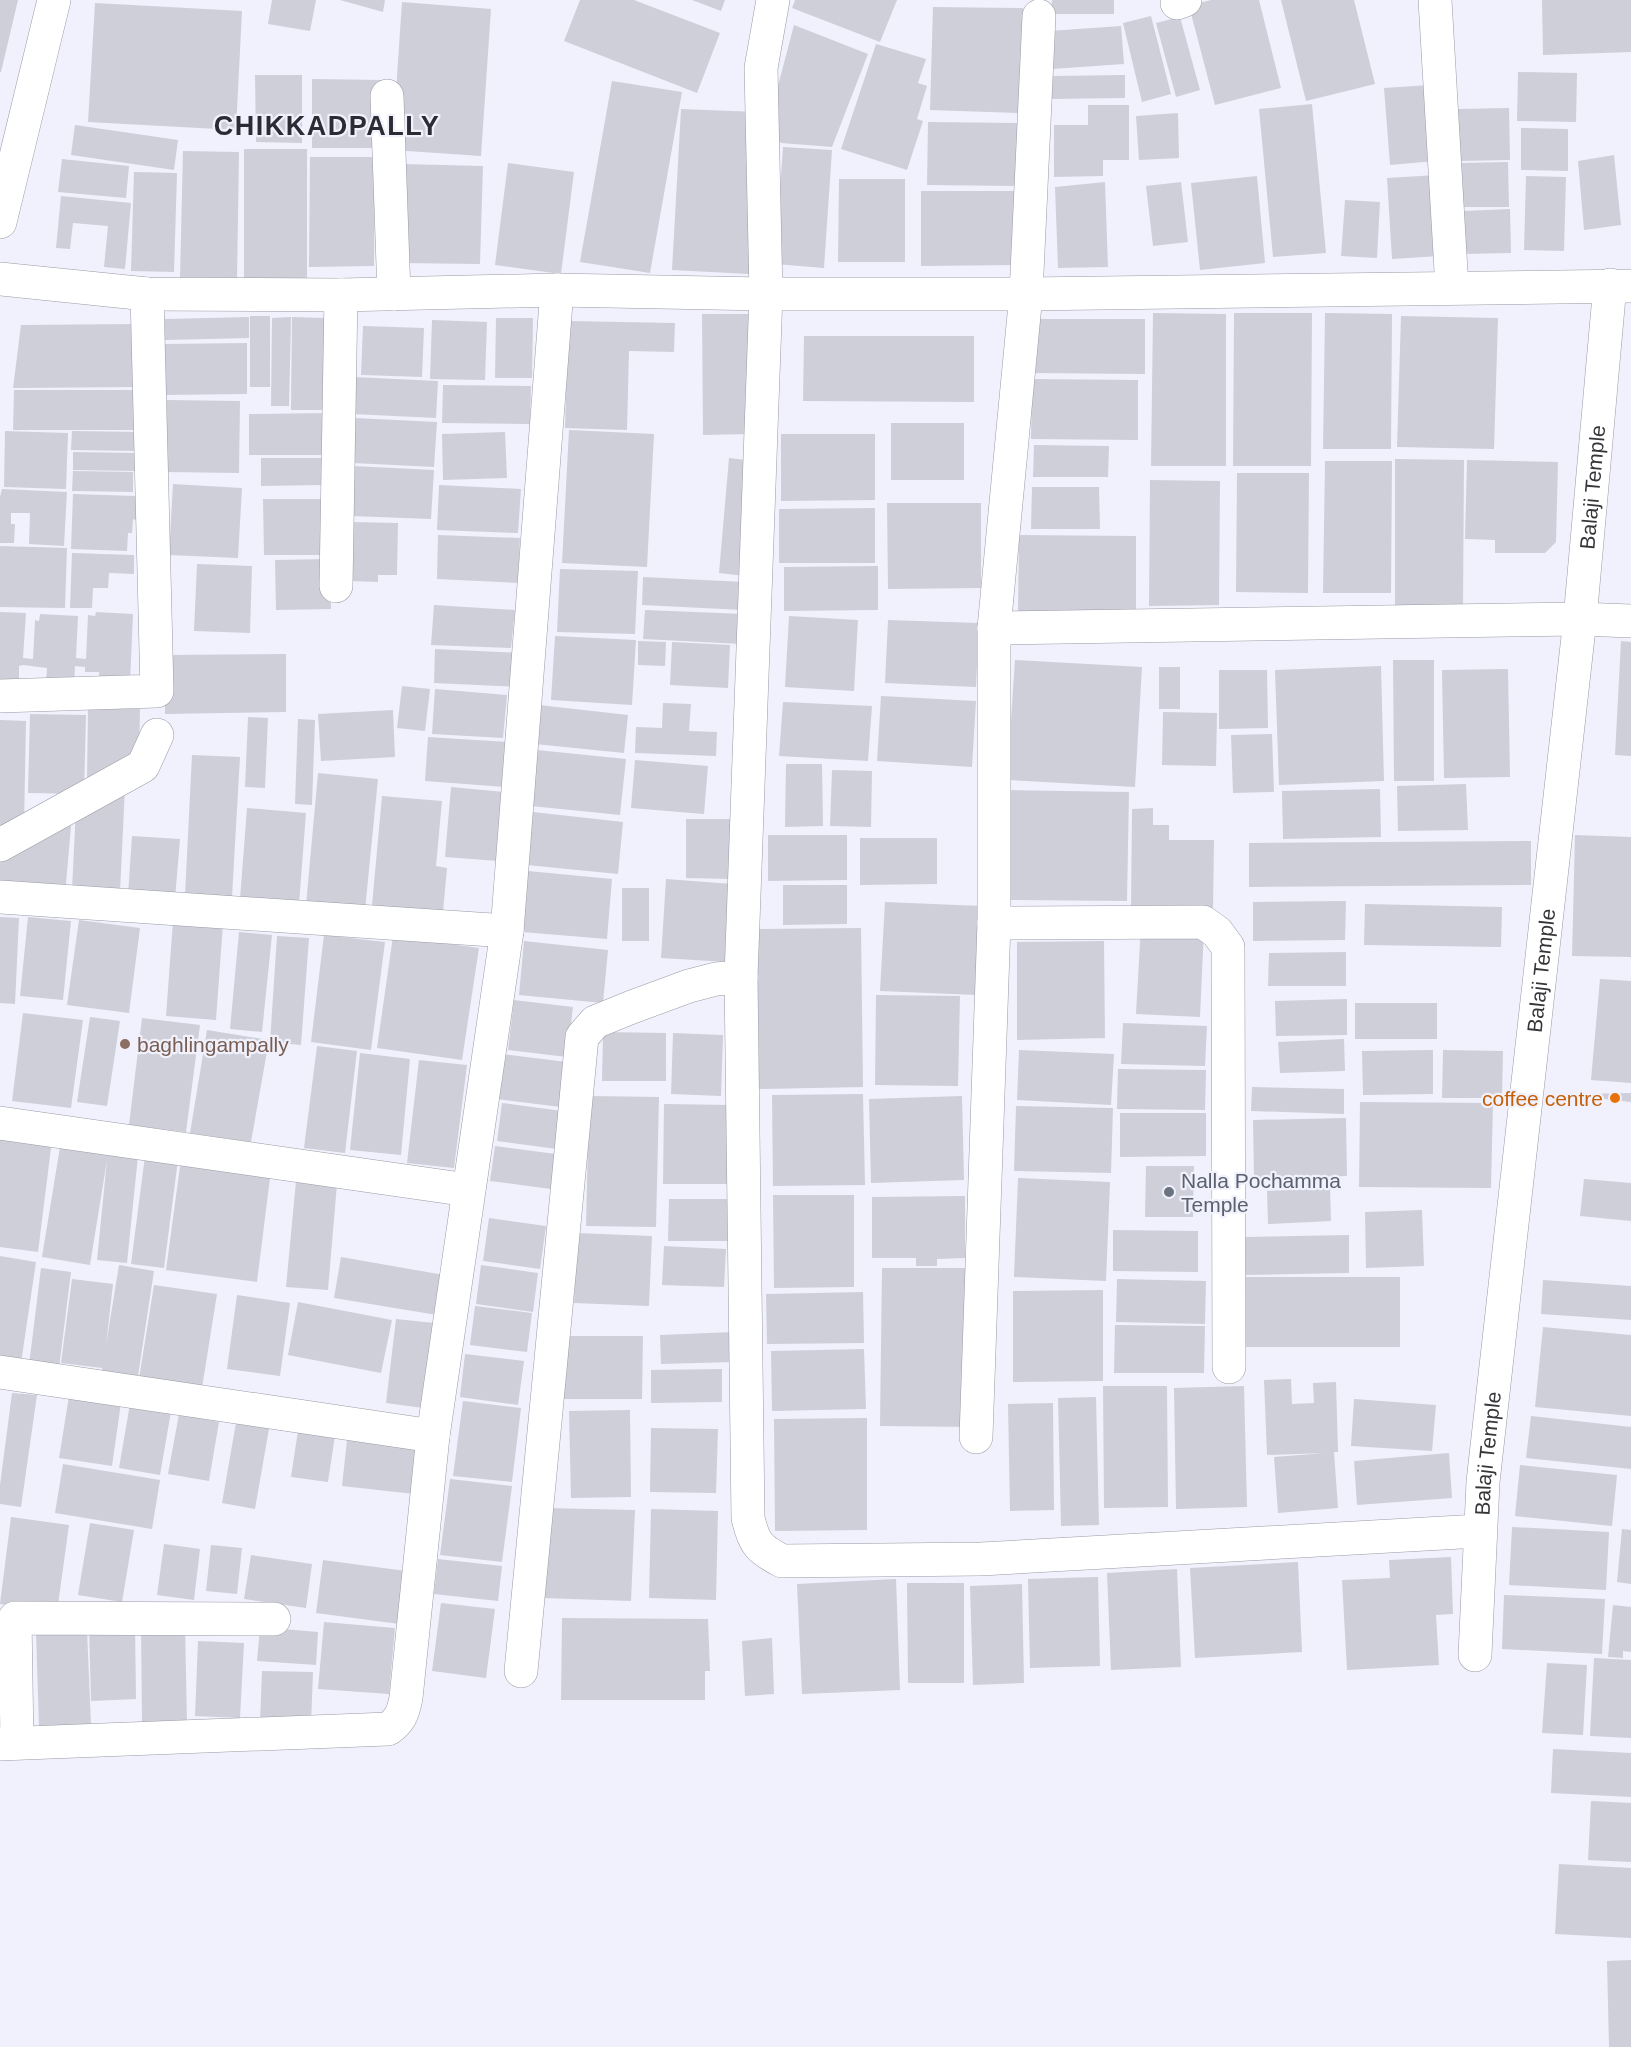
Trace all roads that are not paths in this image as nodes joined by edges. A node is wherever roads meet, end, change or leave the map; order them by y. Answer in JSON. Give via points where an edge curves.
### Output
{"nodes":[{"id":1,"x":54,"y":0,"type":"edge"},
{"id":2,"x":773,"y":0,"type":"edge"},
{"id":3,"x":1435,"y":0,"type":"edge"},
{"id":4,"x":1039,"y":15,"type":"dead end"},
{"id":5,"x":387,"y":96,"type":"dead end"},
{"id":6,"x":0,"y":222,"type":"edge"},
{"id":7,"x":0,"y":279,"type":"edge"},
{"id":8,"x":1621,"y":286,"type":"edge"},
{"id":9,"x":1452,"y":288,"type":"junction"},
{"id":10,"x":557,"y":290,"type":"junction"},
{"id":11,"x":147,"y":294,"type":"junction"},
{"id":12,"x":393,"y":294,"type":"junction"},
{"id":13,"x":766,"y":294,"type":"junction"},
{"id":14,"x":1026,"y":294,"type":"junction"},
{"id":15,"x":341,"y":295,"type":"junction"},
{"id":16,"x":336,"y":586,"type":"dead end"},
{"id":17,"x":1580,"y":619,"type":"junction"},
{"id":18,"x":1631,"y":621,"type":"edge"},
{"id":19,"x":994,"y":628,"type":"junction"},
{"id":20,"x":0,"y":696,"type":"edge"},
{"id":21,"x":157,"y":735,"type":"dead end"},
{"id":22,"x":0,"y":845,"type":"edge"},
{"id":23,"x":0,"y":897,"type":"edge"},
{"id":24,"x":994,"y":923,"type":"junction"},
{"id":25,"x":507,"y":931,"type":"junction"},
{"id":26,"x":741,"y":976,"type":"junction"},
{"id":27,"x":0,"y":1123,"type":"edge"},
{"id":28,"x":468,"y":1190,"type":"junction"},
{"id":29,"x":1229,"y":1367,"type":"dead end"},
{"id":30,"x":0,"y":1372,"type":"edge"},
{"id":31,"x":433,"y":1436,"type":"junction"},
{"id":32,"x":976,"y":1437,"type":"dead end"},
{"id":33,"x":1479,"y":1531,"type":"junction"},
{"id":34,"x":7,"y":1618,"type":"edge"},
{"id":35,"x":274,"y":1619,"type":"dead end"},
{"id":36,"x":1475,"y":1655,"type":"dead end"},
{"id":37,"x":521,"y":1671,"type":"dead end"},
{"id":38,"x":8,"y":1744,"type":"edge"}],
"edges":[{"from":1,"to":6,"type":"street"},
{"from":2,"to":13,"type":"street","via":[[761,68]]},
{"from":3,"to":9,"type":"street"},
{"from":4,"to":14,"type":"street"},
{"from":5,"to":12,"type":"street"},
{"from":7,"to":11,"type":"street"},
{"from":8,"to":9,"type":"street"},
{"from":8,"to":17,"type":"street","name":"Balaji Temple"},
{"from":9,"to":14,"type":"street"},
{"from":10,"to":12,"type":"street"},
{"from":10,"to":13,"type":"street"},
{"from":10,"to":25,"type":"street"},
{"from":11,"to":15,"type":"street"},
{"from":11,"to":20,"type":"street","via":[[157,691]]},
{"from":12,"to":15,"type":"street"},
{"from":13,"to":14,"type":"street"},
{"from":13,"to":26,"type":"street"},
{"from":14,"to":19,"type":"street"},
{"from":15,"to":16,"type":"street"},
{"from":17,"to":18,"type":"street"},
{"from":17,"to":19,"type":"street"},
{"from":17,"to":33,"type":"street","name":"Balaji Temple"},
{"from":19,"to":24,"type":"street"},
{"from":21,"to":22,"type":"street","via":[[143,766]]},
{"from":23,"to":25,"type":"street"},
{"from":24,"to":29,"type":"street","via":[[1203,922],[1228,947]]},
{"from":24,"to":32,"type":"street"},
{"from":25,"to":28,"type":"street"},
{"from":26,"to":33,"type":"street","via":[[748,1518],[753,1538],[766,1553],[782,1561],[981,1559]]},
{"from":26,"to":37,"type":"street","via":[[689,986],[632,1007],[595,1022],[582,1037]]},
{"from":27,"to":28,"type":"street"},
{"from":28,"to":31,"type":"street"},
{"from":30,"to":31,"type":"street"},
{"from":31,"to":38,"type":"street","via":[[406,1698],[399,1722],[388,1729]]},
{"from":33,"to":36,"type":"street","name":"Balaji Temple"},
{"from":34,"to":35,"type":"street"},
{"from":34,"to":38,"type":"street"}]}
